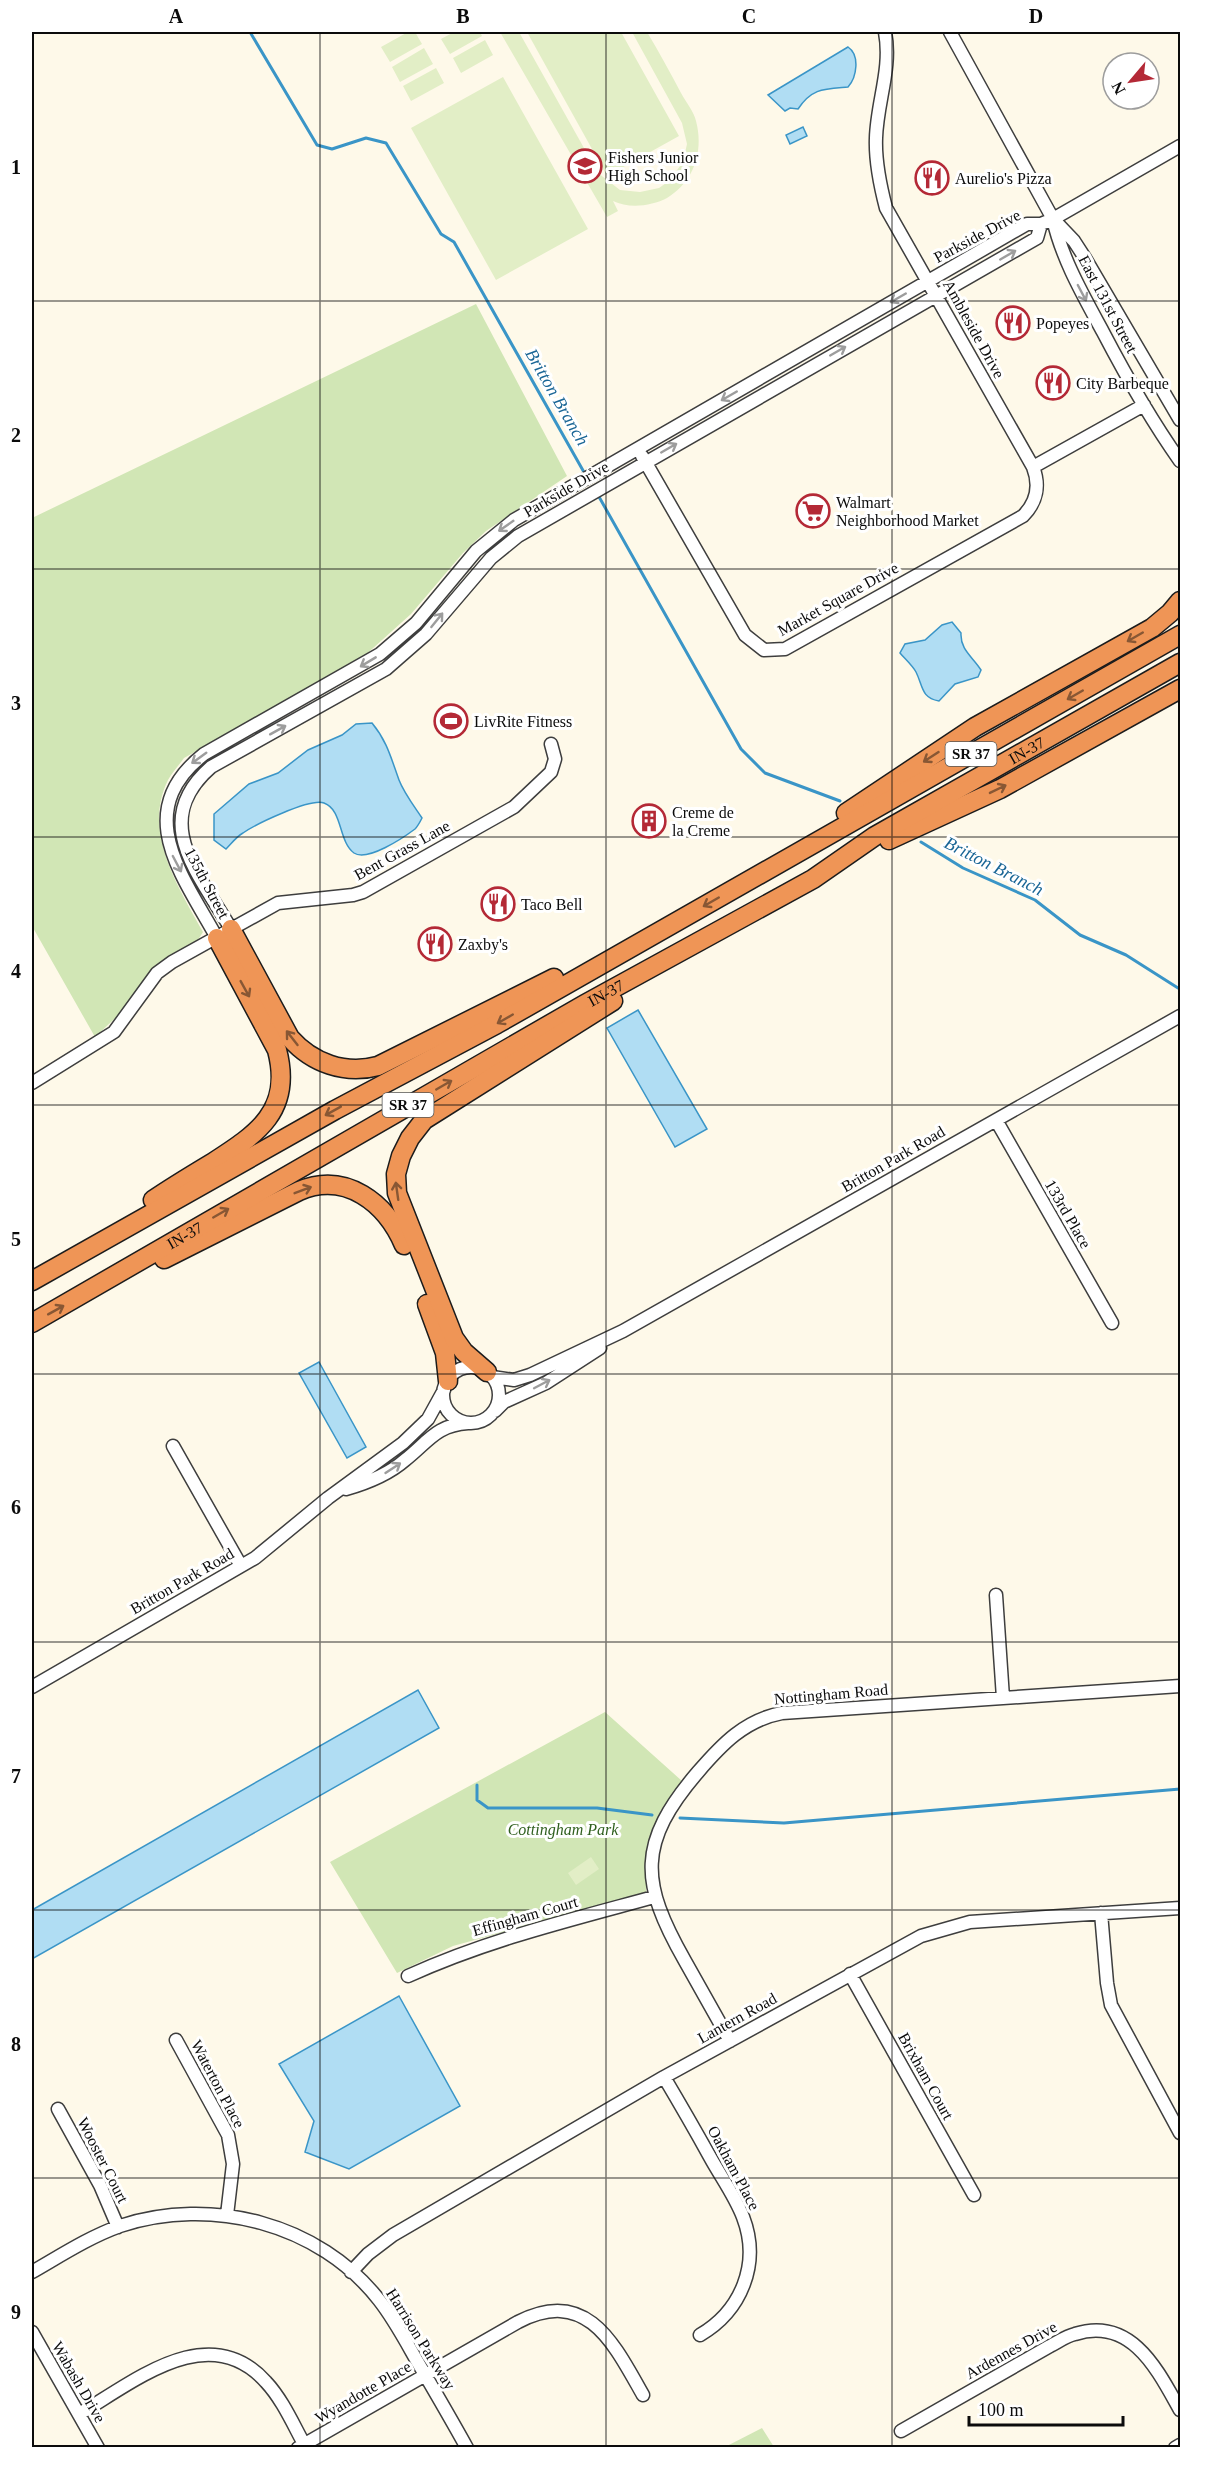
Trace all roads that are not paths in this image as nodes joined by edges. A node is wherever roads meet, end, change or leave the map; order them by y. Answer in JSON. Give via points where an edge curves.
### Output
{"nodes":[{"id":1,"x":885,"y":32,"type":"edge"},
{"id":2,"x":950,"y":32,"type":"edge"},
{"id":3,"x":1180,"y":146,"type":"edge"},
{"id":4,"x":1047,"y":222,"type":"junction"},
{"id":5,"x":928,"y":281,"type":"junction"},
{"id":6,"x":936,"y":295,"type":"junction"},
{"id":7,"x":1144,"y":405,"type":"junction"},
{"id":8,"x":1180,"y":420,"type":"edge"},
{"id":9,"x":638,"y":449,"type":"junction"},
{"id":10,"x":645,"y":461,"type":"junction"},
{"id":11,"x":1180,"y":461,"type":"edge"},
{"id":12,"x":1033,"y":467,"type":"junction"},
{"id":13,"x":1034,"y":500,"type":"joint"},
{"id":14,"x":1180,"y":601,"type":"edge"},
{"id":15,"x":1180,"y":634,"type":"edge"},
{"id":16,"x":1180,"y":663,"type":"edge"},
{"id":17,"x":1180,"y":689,"type":"edge"},
{"id":18,"x":551,"y":744,"type":"dead end"},
{"id":19,"x":184,"y":802,"type":"joint"},
{"id":20,"x":168,"y":808,"type":"joint"},
{"id":21,"x":762,"y":873,"type":"junction"},
{"id":22,"x":813,"y":879,"type":"junction"},
{"id":23,"x":741,"y":920,"type":"junction"},
{"id":24,"x":224,"y":933,"type":"junction"},
{"id":25,"x":647,"y":938,"type":"junction"},
{"id":26,"x":1180,"y":1016,"type":"edge"},
{"id":27,"x":32,"y":1083,"type":"edge"},
{"id":28,"x":996,"y":1120,"type":"junction"},
{"id":29,"x":52,"y":1269,"type":"junction"},
{"id":30,"x":32,"y":1281,"type":"edge"},
{"id":31,"x":80,"y":1296,"type":"junction"},
{"id":32,"x":32,"y":1323,"type":"edge"},
{"id":33,"x":1113,"y":1323,"type":"dead end"},
{"id":34,"x":623,"y":1331,"type":"junction"},
{"id":35,"x":490,"y":1375,"type":"junction"},
{"id":36,"x":446,"y":1385,"type":"junction"},
{"id":37,"x":493,"y":1413,"type":"junction"},
{"id":38,"x":469,"y":1423,"type":"junction"},
{"id":39,"x":173,"y":1446,"type":"dead end"},
{"id":40,"x":339,"y":1491,"type":"junction"},
{"id":41,"x":241,"y":1566,"type":"junction"},
{"id":42,"x":996,"y":1595,"type":"dead end"},
{"id":43,"x":1180,"y":1686,"type":"edge"},
{"id":44,"x":32,"y":1687,"type":"edge"},
{"id":45,"x":1003,"y":1698,"type":"junction"},
{"id":46,"x":654,"y":1897,"type":"junction"},
{"id":47,"x":1180,"y":1908,"type":"edge"},
{"id":48,"x":1101,"y":1913,"type":"junction"},
{"id":49,"x":850,"y":1974,"type":"junction"},
{"id":50,"x":408,"y":1976,"type":"dead end"},
{"id":51,"x":176,"y":2040,"type":"dead end"},
{"id":52,"x":730,"y":2041,"type":"junction"},
{"id":53,"x":664,"y":2077,"type":"junction"},
{"id":54,"x":58,"y":2109,"type":"dead end"},
{"id":55,"x":1180,"y":2133,"type":"edge"},
{"id":56,"x":974,"y":2195,"type":"dead end"},
{"id":57,"x":227,"y":2215,"type":"junction"},
{"id":58,"x":118,"y":2227,"type":"junction"},
{"id":59,"x":32,"y":2272,"type":"edge"},
{"id":60,"x":351,"y":2272,"type":"junction"},
{"id":61,"x":32,"y":2332,"type":"edge"},
{"id":62,"x":700,"y":2336,"type":"dead end"},
{"id":63,"x":425,"y":2375,"type":"junction"},
{"id":64,"x":643,"y":2395,"type":"dead end"},
{"id":65,"x":1180,"y":2410,"type":"edge"},
{"id":66,"x":79,"y":2414,"type":"junction"},
{"id":67,"x":901,"y":2431,"type":"dead end"},
{"id":68,"x":1180,"y":2445,"type":"edge"},
{"id":69,"x":301,"y":2446,"type":"edge"},
{"id":70,"x":98,"y":2448,"type":"edge"},
{"id":71,"x":467,"y":2448,"type":"edge"},
{"id":72,"x":1175,"y":2448,"type":"edge"}],
"edges":[{"from":1,"to":5,"type":"street","name":"Ambleside Drive","via":[[888,51],[876,138],[879,180],[886,208]]},
{"from":2,"to":4,"type":"street","name":"East 131st Street","via":[[1006,129]]},
{"from":3,"to":4,"type":"street","name":"Parkside Drive"},
{"from":4,"to":5,"type":"street","name":"Parkside Drive","via":[[1027,224]]},
{"from":6,"to":4,"type":"street","name":"Parkside Drive","one_way":true,"via":[[1037,238]]},
{"from":4,"to":7,"type":"street","name":"East 131st Street","one_way":true},
{"from":4,"to":8,"type":"street","name":"East 131st Street","via":[[1074,241]]},
{"from":5,"to":6,"type":"street","name":"Ambleside Drive"},
{"from":5,"to":9,"type":"street","name":"Parkside Drive","one_way":true},
{"from":10,"to":6,"type":"street","name":"Parkside Drive","one_way":true},
{"from":6,"to":12,"type":"street","name":"Ambleside Drive"},
{"from":7,"to":11,"type":"street","name":"East 131st Street"},
{"from":7,"to":12,"type":"street"},
{"from":9,"to":10,"type":"street","name":"Market Square Drive"},
{"from":9,"to":20,"type":"street","name":"Parkside Drive","one_way":true,"via":[[489,538],[416,623],[380,654],[204,754],[190,765],[172,792]]},
{"from":10,"to":13,"type":"street","name":"Market Square Drive","via":[[745,635],[764,650],[785,649],[823,628],[1023,516]]},
{"from":19,"to":10,"type":"street","name":"Parkside Drive","one_way":true,"via":[[211,767],[386,669],[426,634],[491,558],[518,536]]},
{"from":12,"to":13,"type":"street","name":"Ambleside Drive","via":[[1037,477]]},
{"from":14,"to":21,"type":"highway","one_way":true,"via":[[1152,628],[975,727],[806,838]]},
{"from":15,"to":21,"type":"highway","name":"IN-37","number":"SR 37","one_way":true},
{"from":16,"to":22,"type":"highway","name":"IN-37","number":"SR 37","via":[[875,836]]},
{"from":22,"to":17,"type":"highway","one_way":true,"via":[[1000,789]]},
{"from":18,"to":24,"type":"street","name":"Bent Grass Lane","via":[[555,759],[551,772],[514,807],[363,892],[284,901]]},
{"from":19,"to":24,"type":"street","name":"135th Street","via":[[180,818],[185,847]]},
{"from":20,"to":24,"type":"street","name":"135th Street","one_way":true,"via":[[167,834],[173,859]]},
{"from":21,"to":25,"type":"highway","name":"IN-37","number":"SR 37","one_way":true},
{"from":22,"to":23,"type":"highway","name":"IN-37","number":"SR 37"},
{"from":31,"to":23,"type":"highway","name":"IN-37","number":"SR 37","one_way":true,"via":[[575,1010]]},
{"from":35,"to":23,"type":"highway","one_way":true,"via":[[454,1338],[398,1201],[396,1174],[405,1145],[416,1128],[431,1116]]},
{"from":25,"to":24,"type":"highway","one_way":true,"via":[[605,951],[378,1066],[356,1069],[321,1062],[296,1045]]},
{"from":24,"to":27,"type":"street","name":"Bent Grass Lane","via":[[162,969],[114,1032]]},
{"from":24,"to":29,"type":"highway","one_way":true,"via":[[277,1050],[280,1084],[269,1116],[249,1139],[87,1241]]},
{"from":25,"to":29,"type":"highway","name":"IN-37","number":"SR 37","one_way":true},
{"from":26,"to":28,"type":"street","name":"Britton Park Road"},
{"from":28,"to":33,"type":"street","name":"133rd Place"},
{"from":28,"to":34,"type":"street","name":"Britton Park Road"},
{"from":29,"to":30,"type":"highway","name":"IN-37","number":"SR 37"},
{"from":32,"to":31,"type":"highway","name":"IN-37","number":"SR 37","one_way":true},
{"from":31,"to":36,"type":"highway","one_way":true,"via":[[305,1188],[347,1188],[372,1201],[395,1225],[442,1344]]},
{"from":34,"to":35,"type":"street","name":"Britton Park Road","via":[[530,1375],[514,1380]]},
{"from":37,"to":34,"type":"street","name":"Britton Park Road","one_way":true,"via":[[504,1402],[546,1383]]},
{"from":35,"to":36,"type":"street","via":[[470,1368],[461,1370]]},
{"from":35,"to":37,"type":"street","via":[[499,1396]]},
{"from":36,"to":38,"type":"street","via":[[447,1408],[460,1421]]},
{"from":36,"to":40,"type":"street","name":"Britton Park Road","via":[[422,1426]]},
{"from":37,"to":38,"type":"street"},
{"from":40,"to":38,"type":"street","name":"Britton Park Road","one_way":true,"via":[[389,1471],[441,1429]]},
{"from":39,"to":41,"type":"street"},
{"from":40,"to":41,"type":"street","name":"Britton Park Road"},
{"from":41,"to":44,"type":"street","name":"Britton Park Road"},
{"from":42,"to":45,"type":"street"},
{"from":43,"to":45,"type":"street","name":"Nottingham Road"},
{"from":45,"to":46,"type":"street","name":"Nottingham Road","via":[[782,1713],[746,1727],[719,1748],[667,1812],[653,1855]]},
{"from":46,"to":50,"type":"street","name":"Effingham Court","via":[[455,1954]]},
{"from":46,"to":52,"type":"street","name":"Nottingham Road","via":[[672,1939]]},
{"from":47,"to":48,"type":"street","name":"Lantern Road"},
{"from":48,"to":49,"type":"street","name":"Lantern Road","via":[[946,1928],[907,1943]]},
{"from":48,"to":55,"type":"street","via":[[1111,2005]]},
{"from":49,"to":52,"type":"street","name":"Lantern Road"},
{"from":49,"to":56,"type":"street","name":"Brixham Court"},
{"from":51,"to":57,"type":"street","name":"Waterton Place","via":[[228,2135],[233,2164]]},
{"from":52,"to":53,"type":"street","name":"Lantern Road"},
{"from":53,"to":60,"type":"street","name":"Lantern Road","via":[[393,2235]]},
{"from":53,"to":62,"type":"street","name":"Oakham Place","via":[[739,2208],[748,2233],[750,2268],[738,2299],[721,2321]]},
{"from":54,"to":58,"type":"street","name":"Wooster Court"},
{"from":57,"to":58,"type":"street","name":"Harrison Parkway","via":[[162,2216]]},
{"from":57,"to":60,"type":"street","name":"Harrison Parkway","via":[[295,2236]]},
{"from":58,"to":59,"type":"street","name":"Harrison Parkway"},
{"from":60,"to":63,"type":"street","name":"Harrison Parkway","via":[[388,2312]]},
{"from":61,"to":66,"type":"street","name":"Wabash Drive"},
{"from":63,"to":64,"type":"street","name":"Wyandotte Place","via":[[527,2317],[561,2312],[585,2318],[602,2329]]},
{"from":63,"to":69,"type":"street","name":"Wyandotte Place"},
{"from":63,"to":71,"type":"street","name":"Harrison Parkway"},
{"from":65,"to":67,"type":"street","name":"Ardennes Drive","via":[[1152,2361],[1141,2350],[1117,2335],[1090,2331],[1050,2346]]},
{"from":66,"to":69,"type":"street","via":[[174,2360],[212,2354],[241,2362],[267,2382]]},
{"from":66,"to":70,"type":"street","name":"Wabash Drive"},
{"from":68,"to":72,"type":"street"}]}
